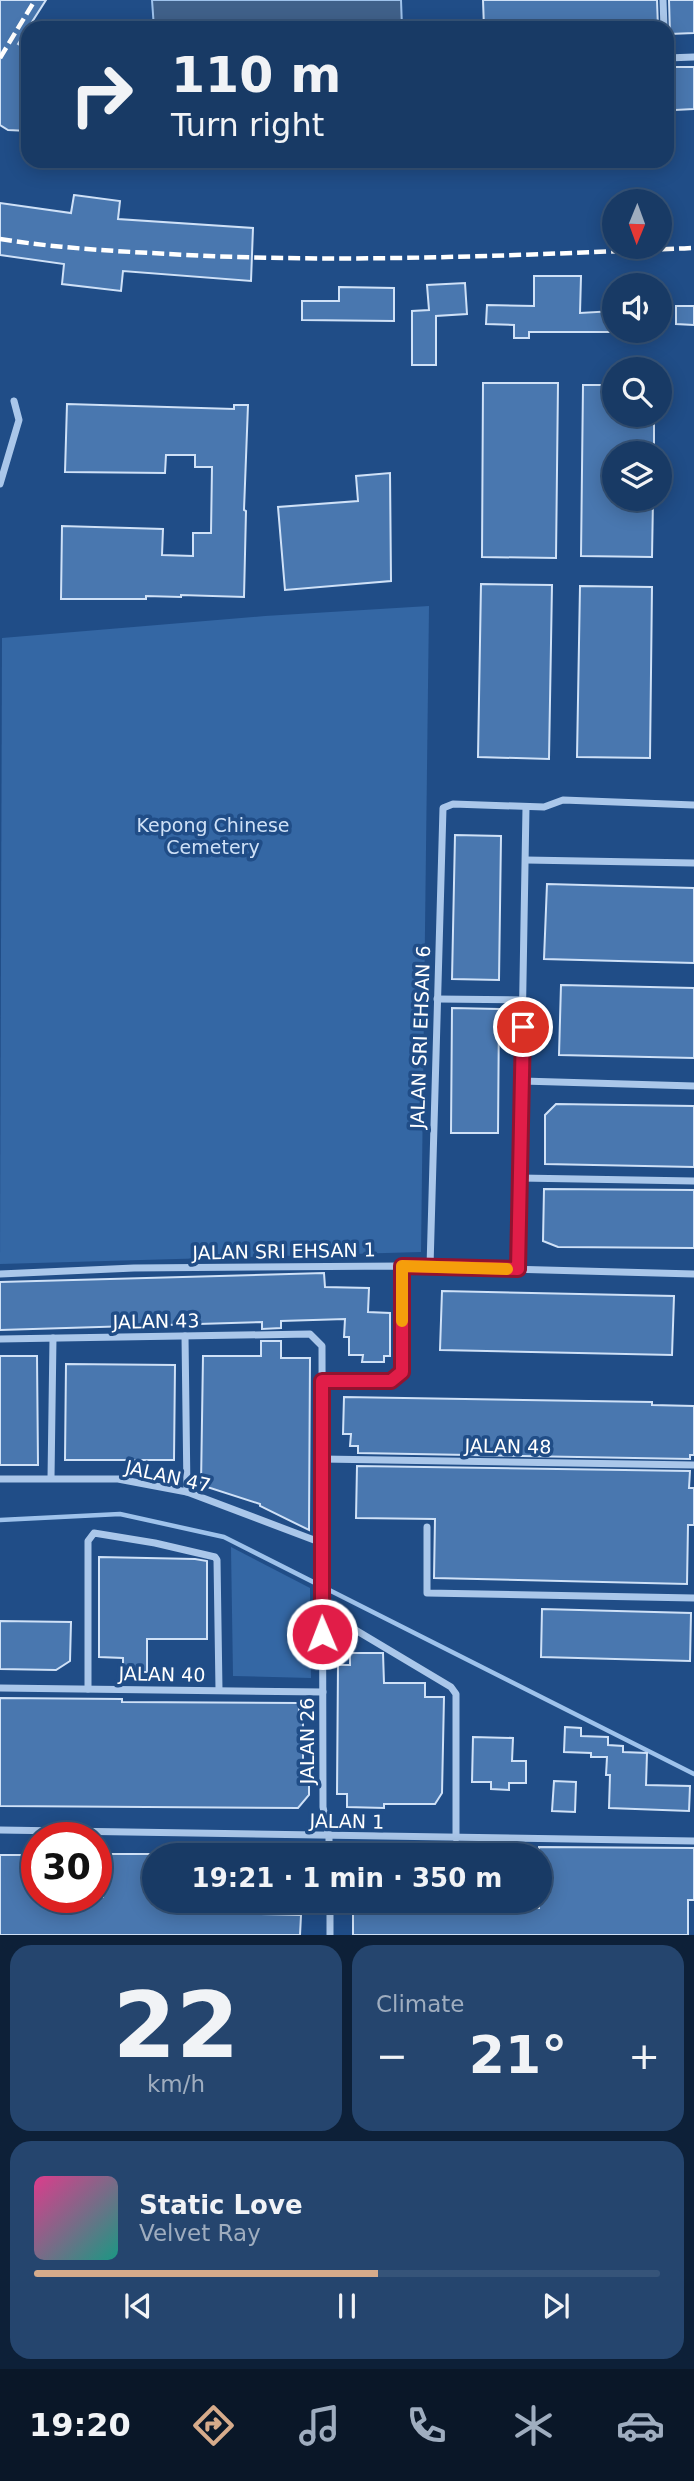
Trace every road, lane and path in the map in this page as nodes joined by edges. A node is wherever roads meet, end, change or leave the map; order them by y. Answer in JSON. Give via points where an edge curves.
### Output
{"nodes":[{"id":1,"x":663,"y":0,"type":"edge"},
{"id":2,"x":664,"y":21,"type":"edge"},
{"id":3,"x":694,"y":57,"type":"edge"},
{"id":4,"x":674,"y":58,"type":"edge"},
{"id":5,"x":13,"y":401,"type":"dead end"},
{"id":6,"x":0,"y":484,"type":"edge"},
{"id":7,"x":694,"y":805,"type":"edge"},
{"id":8,"x":526,"y":807,"type":"junction"},
{"id":9,"x":526,"y":859,"type":"junction"},
{"id":10,"x":694,"y":863,"type":"edge"},
{"id":11,"x":437,"y":999,"type":"junction"},
{"id":12,"x":523,"y":1000,"type":"junction"},
{"id":13,"x":522,"y":1081,"type":"junction"},
{"id":14,"x":694,"y":1086,"type":"edge"},
{"id":15,"x":520,"y":1178,"type":"junction"},
{"id":16,"x":694,"y":1181,"type":"edge"},
{"id":17,"x":402,"y":1266,"type":"junction"},
{"id":18,"x":430,"y":1267,"type":"junction"},
{"id":19,"x":518,"y":1269,"type":"junction"},
{"id":20,"x":0,"y":1274,"type":"edge"},
{"id":21,"x":694,"y":1274,"type":"edge"},
{"id":22,"x":185,"y":1336,"type":"junction"},
{"id":23,"x":313,"y":1336,"type":"joint"},
{"id":24,"x":53,"y":1338,"type":"junction"},
{"id":25,"x":0,"y":1339,"type":"edge"},
{"id":26,"x":322,"y":1381,"type":"junction"},
{"id":27,"x":322,"y":1459,"type":"junction"},
{"id":28,"x":694,"y":1465,"type":"edge"},
{"id":29,"x":51,"y":1478,"type":"junction"},
{"id":30,"x":0,"y":1479,"type":"edge"},
{"id":31,"x":187,"y":1492,"type":"junction"},
{"id":32,"x":428,"y":1527,"type":"dead end"},
{"id":33,"x":322,"y":1543,"type":"junction"},
{"id":34,"x":694,"y":1598,"type":"edge"},
{"id":35,"x":322,"y":1606,"type":"junction"},
{"id":36,"x":0,"y":1688,"type":"edge"},
{"id":37,"x":88,"y":1689,"type":"junction"},
{"id":38,"x":219,"y":1690,"type":"junction"},
{"id":39,"x":323,"y":1692,"type":"junction"},
{"id":40,"x":0,"y":1830,"type":"edge"},
{"id":41,"x":329,"y":1837,"type":"junction"},
{"id":42,"x":456,"y":1838,"type":"junction"},
{"id":43,"x":694,"y":1841,"type":"edge"},
{"id":44,"x":329,"y":1843,"type":"edge"},
{"id":45,"x":330,"y":1913,"type":"edge"},
{"id":46,"x":330,"y":1935,"type":"edge"}],
"edges":[{"from":1,"to":2,"type":"street"},
{"from":3,"to":4,"type":"street"},
{"from":5,"to":6,"type":"street","via":[[19,419]]},
{"from":7,"to":8,"type":"street","via":[[563,800]]},
{"from":8,"to":9,"type":"street"},
{"from":8,"to":11,"type":"street","name":"JALAN SRI EHSAN 6","via":[[453,804],[443,808]]},
{"from":9,"to":10,"type":"street"},
{"from":9,"to":12,"type":"street"},
{"from":11,"to":12,"type":"street"},
{"from":11,"to":18,"type":"street","name":"JALAN SRI EHSAN 6"},
{"from":12,"to":13,"type":"street"},
{"from":13,"to":14,"type":"street"},
{"from":13,"to":15,"type":"street"},
{"from":15,"to":16,"type":"street"},
{"from":15,"to":19,"type":"street"},
{"from":17,"to":18,"type":"street","name":"JALAN SRI EHSAN 1"},
{"from":17,"to":20,"type":"street","name":"JALAN SRI EHSAN 1"},
{"from":17,"to":26,"type":"street","via":[[402,1372],[391,1381]]},
{"from":18,"to":19,"type":"street","name":"JALAN SRI EHSAN 1"},
{"from":19,"to":21,"type":"street","name":"JALAN SRI EHSAN 1"},
{"from":22,"to":23,"type":"street","name":"JALAN 43"},
{"from":22,"to":24,"type":"street","name":"JALAN 43"},
{"from":22,"to":31,"type":"street"},
{"from":23,"to":26,"type":"street","name":"JALAN 26","via":[[322,1346]]},
{"from":24,"to":25,"type":"street","name":"JALAN 43"},
{"from":24,"to":29,"type":"street"},
{"from":26,"to":27,"type":"street","name":"JALAN 26"},
{"from":27,"to":28,"type":"street","name":"JALAN 48"},
{"from":27,"to":33,"type":"street","name":"JALAN 26"},
{"from":29,"to":30,"type":"street","name":"JALAN 47"},
{"from":29,"to":31,"type":"street","name":"JALAN 47","via":[[118,1479]]},
{"from":31,"to":33,"type":"street","name":"JALAN 47"},
{"from":32,"to":34,"type":"street","via":[[426,1593]]},
{"from":33,"to":35,"type":"street","name":"JALAN 26"},
{"from":35,"to":39,"type":"street","name":"JALAN 26"},
{"from":35,"to":42,"type":"street","via":[[456,1694]]},
{"from":36,"to":37,"type":"street","name":"JALAN 40"},
{"from":37,"to":38,"type":"street","name":"JALAN 40"},
{"from":37,"to":38,"type":"street","via":[[88,1541],[94,1533],[215,1557]]},
{"from":38,"to":39,"type":"street","name":"JALAN 40"},
{"from":39,"to":41,"type":"street","name":"JALAN 26","via":[[323,1807]]},
{"from":40,"to":41,"type":"street","name":"JALAN 1"},
{"from":41,"to":42,"type":"street","name":"JALAN 1"},
{"from":41,"to":44,"type":"street","name":"JALAN 26"},
{"from":42,"to":43,"type":"street","name":"JALAN 1"},
{"from":45,"to":46,"type":"street"}]}
